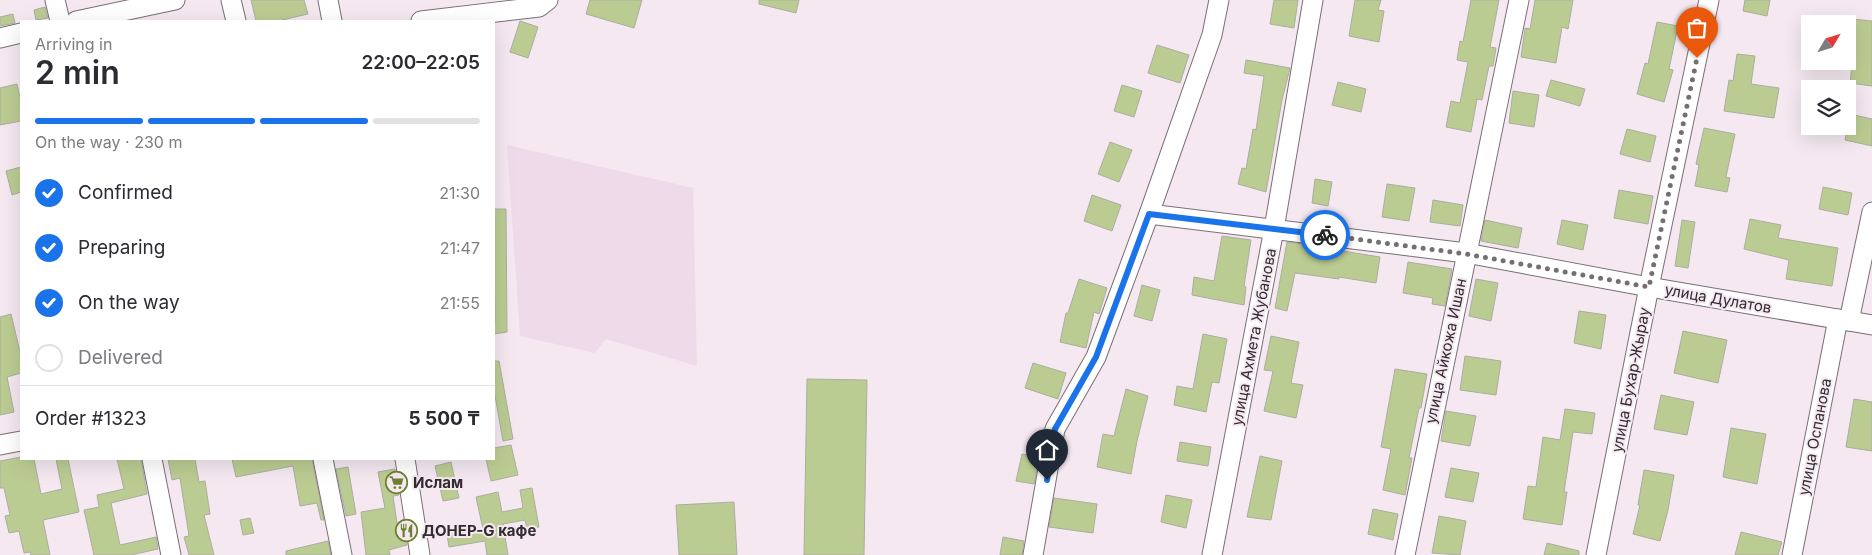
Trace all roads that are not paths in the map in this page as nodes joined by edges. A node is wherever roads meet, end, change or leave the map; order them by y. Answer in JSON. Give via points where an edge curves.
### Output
{"nodes":[{"id":1,"x":55,"y":0,"type":"edge"},
{"id":2,"x":176,"y":0,"type":"edge"},
{"id":3,"x":231,"y":0,"type":"edge"},
{"id":4,"x":328,"y":0,"type":"edge"},
{"id":5,"x":548,"y":0,"type":"edge"},
{"id":6,"x":1219,"y":0,"type":"edge"},
{"id":7,"x":1313,"y":0,"type":"edge"},
{"id":8,"x":1519,"y":0,"type":"edge"},
{"id":9,"x":1709,"y":0,"type":"edge"},
{"id":10,"x":60,"y":20,"type":"edge"},
{"id":11,"x":81,"y":20,"type":"edge"},
{"id":12,"x":236,"y":20,"type":"edge"},
{"id":13,"x":332,"y":20,"type":"edge"},
{"id":14,"x":429,"y":20,"type":"edge"},
{"id":15,"x":20,"y":33,"type":"edge"},
{"id":16,"x":0,"y":38,"type":"edge"},
{"id":17,"x":1872,"y":212,"type":"edge"},
{"id":18,"x":1149,"y":214,"type":"junction"},
{"id":19,"x":1274,"y":229,"type":"junction"},
{"id":20,"x":1466,"y":254,"type":"junction"},
{"id":21,"x":1649,"y":287,"type":"junction"},
{"id":22,"x":1843,"y":320,"type":"junction"},
{"id":23,"x":1872,"y":325,"type":"edge"},
{"id":24,"x":20,"y":441,"type":"edge"},
{"id":25,"x":0,"y":446,"type":"edge"},
{"id":26,"x":152,"y":460,"type":"edge"},
{"id":27,"x":322,"y":460,"type":"edge"},
{"id":28,"x":405,"y":460,"type":"edge"},
{"id":29,"x":171,"y":555,"type":"edge"},
{"id":30,"x":342,"y":555,"type":"edge"},
{"id":31,"x":420,"y":555,"type":"edge"},
{"id":32,"x":1033,"y":555,"type":"edge"},
{"id":33,"x":1212,"y":555,"type":"edge"},
{"id":34,"x":1405,"y":555,"type":"edge"},
{"id":35,"x":1596,"y":555,"type":"edge"},
{"id":36,"x":1792,"y":555,"type":"edge"}],
"edges":[{"from":1,"to":10,"type":"street"},
{"from":2,"to":11,"type":"street"},
{"from":3,"to":12,"type":"street"},
{"from":4,"to":13,"type":"street"},
{"from":5,"to":14,"type":"street","via":[[539,7]]},
{"from":6,"to":18,"type":"street","via":[[1212,35]]},
{"from":7,"to":19,"type":"street","name":"улица Ахмета Жубанова"},
{"from":8,"to":20,"type":"street","name":"улица Айкожа Ишан"},
{"from":9,"to":21,"type":"street","name":"улица Бухар-Жырау"},
{"from":15,"to":16,"type":"street"},
{"from":17,"to":22,"type":"street","name":"улица Оспанова"},
{"from":18,"to":19,"type":"street","name":"улица Дулатов"},
{"from":18,"to":32,"type":"street","via":[[1096,357],[1055,429]]},
{"from":19,"to":20,"type":"street","name":"улица Дулатов"},
{"from":19,"to":33,"type":"street","name":"улица Ахмета Жубанова"},
{"from":20,"to":21,"type":"street","name":"улица Дулатов"},
{"from":20,"to":34,"type":"street","name":"улица Айкожа Ишан"},
{"from":21,"to":22,"type":"street","name":"улица Дулатов"},
{"from":21,"to":35,"type":"street","name":"улица Бухар-Жырау"},
{"from":22,"to":23,"type":"street","name":"улица Дулатов"},
{"from":22,"to":36,"type":"street","name":"улица Оспанова"},
{"from":24,"to":25,"type":"street"},
{"from":26,"to":29,"type":"street"},
{"from":27,"to":30,"type":"street"},
{"from":28,"to":31,"type":"street"}]}
